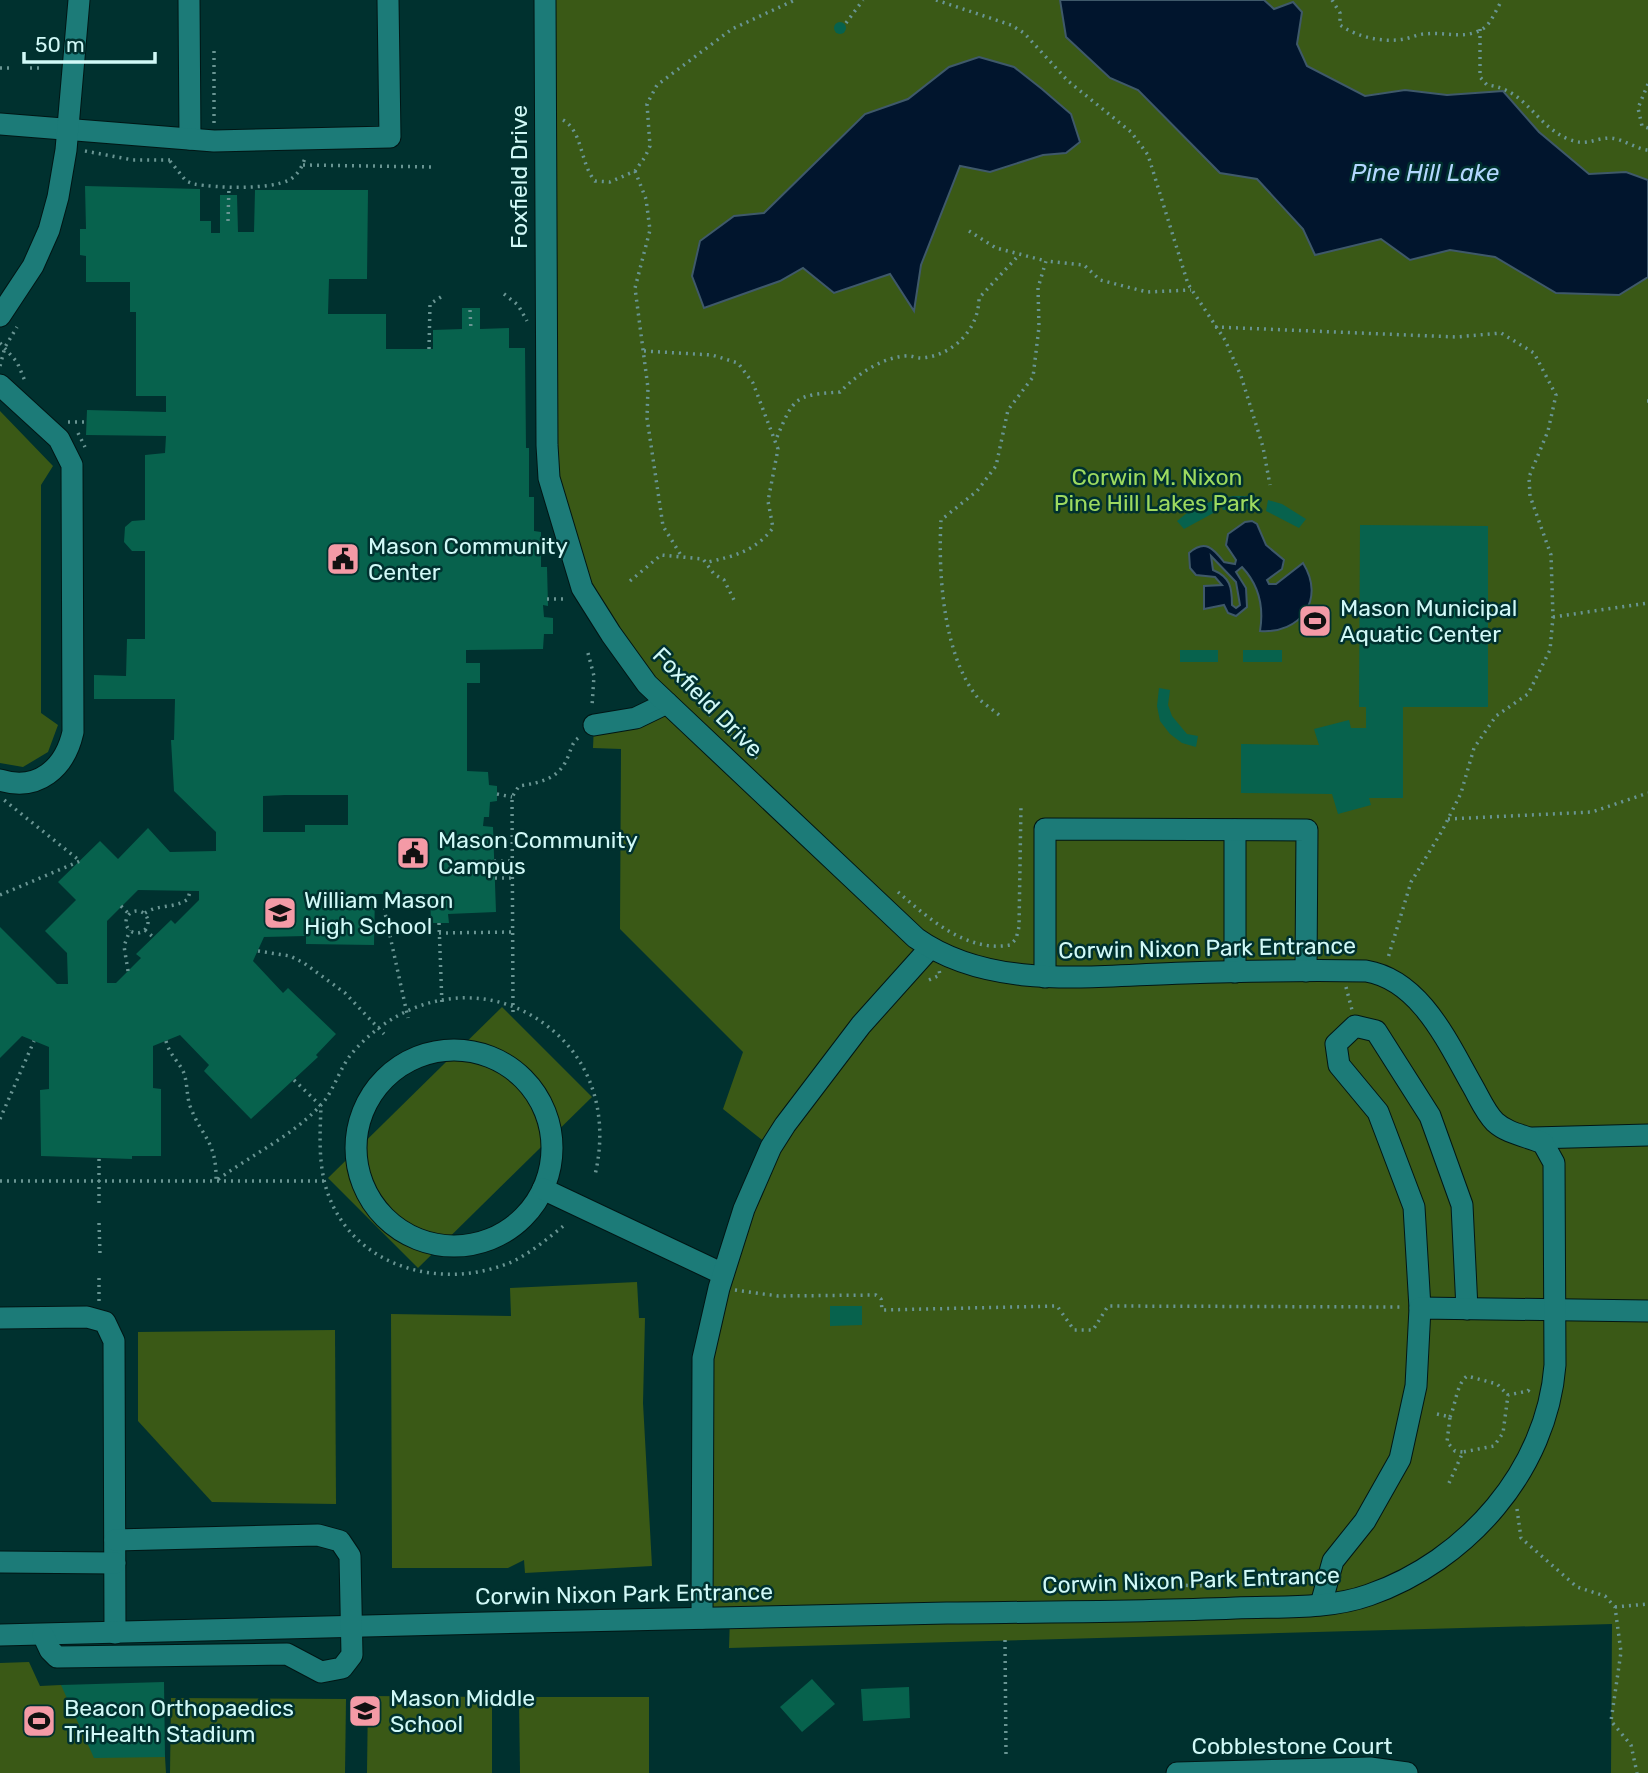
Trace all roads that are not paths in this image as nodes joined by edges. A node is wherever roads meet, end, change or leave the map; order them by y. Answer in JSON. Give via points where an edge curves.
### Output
{"nodes":[{"id":1,"x":79,"y":0,"type":"edge"},
{"id":2,"x":189,"y":0,"type":"edge"},
{"id":3,"x":388,"y":0,"type":"edge"},
{"id":4,"x":545,"y":0,"type":"edge"},
{"id":5,"x":0,"y":124,"type":"edge"},
{"id":6,"x":66,"y":131,"type":"junction"},
{"id":7,"x":190,"y":139,"type":"junction"},
{"id":8,"x":0,"y":316,"type":"edge"},
{"id":9,"x":0,"y":385,"type":"edge"},
{"id":10,"x":667,"y":703,"type":"junction"},
{"id":11,"x":589,"y":723,"type":"road end"},
{"id":12,"x":0,"y":780,"type":"edge"},
{"id":13,"x":1235,"y":830,"type":"junction"},
{"id":14,"x":930,"y":948,"type":"junction"},
{"id":15,"x":1306,"y":971,"type":"junction"},
{"id":16,"x":1235,"y":972,"type":"junction"},
{"id":17,"x":1023,"y":975,"type":"joint"},
{"id":18,"x":1045,"y":977,"type":"junction"},
{"id":19,"x":1648,"y":1135,"type":"edge"},
{"id":20,"x":1533,"y":1138,"type":"junction"},
{"id":21,"x":543,"y":1189,"type":"junction"},
{"id":22,"x":732,"y":1283,"type":"junction"},
{"id":23,"x":1420,"y":1308,"type":"junction"},
{"id":24,"x":1467,"y":1309,"type":"junction"},
{"id":25,"x":1556,"y":1311,"type":"junction"},
{"id":26,"x":1648,"y":1311,"type":"edge"},
{"id":27,"x":0,"y":1318,"type":"edge"},
{"id":28,"x":115,"y":1540,"type":"junction"},
{"id":29,"x":0,"y":1563,"type":"edge"},
{"id":30,"x":115,"y":1563,"type":"junction"},
{"id":31,"x":1321,"y":1604,"type":"junction"},
{"id":32,"x":702,"y":1618,"type":"junction"},
{"id":33,"x":351,"y":1627,"type":"junction"},
{"id":34,"x":115,"y":1633,"type":"junction"},
{"id":35,"x":43,"y":1634,"type":"junction"},
{"id":36,"x":0,"y":1635,"type":"edge"},
{"id":37,"x":1177,"y":1773,"type":"edge"},
{"id":38,"x":1407,"y":1773,"type":"edge"}],
"edges":[{"from":1,"to":6,"type":"street"},
{"from":2,"to":7,"type":"street"},
{"from":3,"to":7,"type":"street","via":[[390,137]]},
{"from":4,"to":10,"type":"street","name":"Foxfield Drive","via":[[549,478],[582,588],[647,684]]},
{"from":5,"to":6,"type":"street"},
{"from":6,"to":7,"type":"street"},
{"from":6,"to":8,"type":"street","via":[[49,230],[33,266]]},
{"from":9,"to":12,"type":"street","via":[[59,439],[72,465],[73,732],[69,749],[46,778],[13,785]]},
{"from":10,"to":11,"type":"street","via":[[636,718]]},
{"from":10,"to":14,"type":"street","name":"Foxfield Drive"},
{"from":13,"to":15,"type":"street","via":[[1307,830]]},
{"from":13,"to":16,"type":"street"},
{"from":13,"to":18,"type":"street","via":[[1045,829]]},
{"from":14,"to":17,"type":"street","name":"Foxfield Drive"},
{"from":14,"to":22,"type":"street","via":[[861,1025],[778,1136],[744,1209]]},
{"from":15,"to":16,"type":"street","name":"Corwin Nixon Park Entrance"},
{"from":15,"to":20,"type":"street","name":"Corwin Nixon Park Entrance","via":[[1383,975],[1400,983],[1418,1001],[1496,1123]]},
{"from":16,"to":18,"type":"street","name":"Corwin Nixon Park Entrance"},
{"from":17,"to":18,"type":"street","name":"Corwin Nixon Park Entrance"},
{"from":19,"to":20,"type":"street"},
{"from":20,"to":25,"type":"street","name":"Corwin Nixon Park Entrance","via":[[1551,1152],[1554,1163]]},
{"from":21,"to":21,"type":"street","via":[[552,1159],[551,1128],[539,1098],[520,1074],[493,1057],[462,1050],[431,1052],[402,1065],[378,1086],[362,1113],[356,1142],[359,1172],[370,1199],[390,1222],[416,1238],[445,1246],[475,1244],[511,1227],[527,1214]]},
{"from":21,"to":22,"type":"street"},
{"from":22,"to":32,"type":"street","via":[[703,1358]]},
{"from":23,"to":24,"type":"street"},
{"from":23,"to":24,"type":"street","via":[[1414,1207],[1378,1112],[1339,1065],[1336,1044],[1356,1026],[1376,1031],[1430,1115],[1462,1205]]},
{"from":23,"to":31,"type":"street","via":[[1416,1386],[1400,1459],[1364,1521],[1333,1561]]},
{"from":24,"to":25,"type":"street"},
{"from":25,"to":26,"type":"street"},
{"from":25,"to":31,"type":"street","name":"Corwin Nixon Park Entrance","via":[[1550,1397],[1528,1458],[1508,1492],[1475,1531],[1423,1569],[1365,1597]]},
{"from":27,"to":28,"type":"street","via":[[87,1317],[105,1322],[114,1340]]},
{"from":28,"to":30,"type":"street"},
{"from":28,"to":33,"type":"street","via":[[318,1535],[340,1541],[350,1556]]},
{"from":29,"to":30,"type":"street"},
{"from":30,"to":34,"type":"street"},
{"from":31,"to":32,"type":"street","name":"Corwin Nixon Park Entrance"},
{"from":32,"to":33,"type":"street","name":"Corwin Nixon Park Entrance"},
{"from":33,"to":34,"type":"street","name":"Corwin Nixon Park Entrance"},
{"from":33,"to":35,"type":"street","via":[[352,1655],[342,1668],[321,1672],[286,1654],[57,1657]]},
{"from":34,"to":35,"type":"street","name":"Corwin Nixon Park Entrance"},
{"from":35,"to":36,"type":"street","name":"Corwin Nixon Park Entrance"},
{"from":37,"to":38,"type":"street","name":"Cobblestone Court","via":[[1370,1768]]}]}
